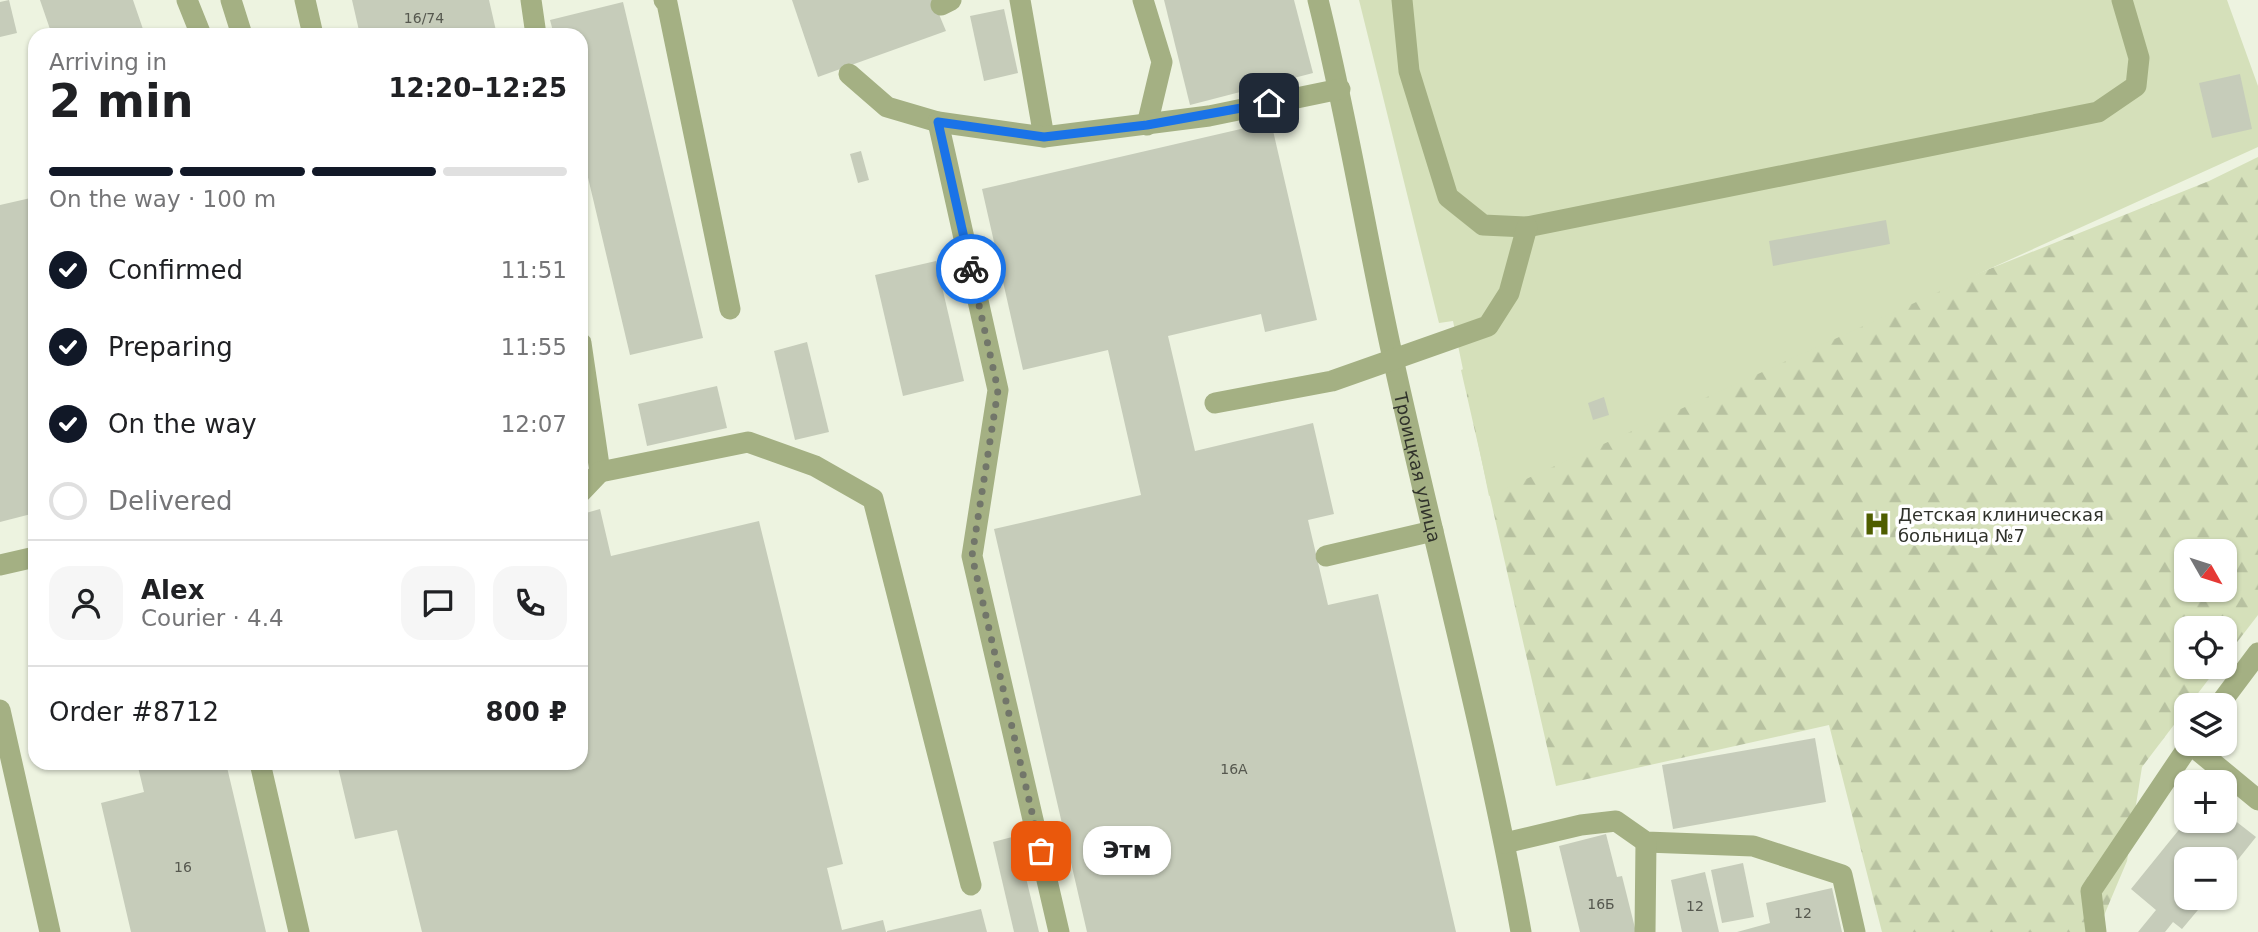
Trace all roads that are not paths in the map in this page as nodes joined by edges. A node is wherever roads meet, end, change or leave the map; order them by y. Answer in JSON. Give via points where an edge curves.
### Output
{"nodes":[{"id":1,"x":187,"y":0,"type":"edge"},
{"id":2,"x":231,"y":0,"type":"edge"},
{"id":3,"x":305,"y":0,"type":"edge"},
{"id":4,"x":531,"y":0,"type":"edge"},
{"id":5,"x":664,"y":0,"type":"edge"},
{"id":6,"x":1020,"y":0,"type":"edge"},
{"id":7,"x":1143,"y":0,"type":"edge"},
{"id":8,"x":1318,"y":0,"type":"edge"},
{"id":9,"x":1402,"y":0,"type":"edge"},
{"id":10,"x":2122,"y":0,"type":"edge"},
{"id":11,"x":198,"y":28,"type":"edge"},
{"id":12,"x":240,"y":28,"type":"edge"},
{"id":13,"x":311,"y":28,"type":"edge"},
{"id":14,"x":535,"y":28,"type":"edge"},
{"id":15,"x":849,"y":74,"type":"dead end"},
{"id":16,"x":1340,"y":89,"type":"junction"},
{"id":17,"x":938,"y":122,"type":"junction"},
{"id":18,"x":1147,"y":125,"type":"junction"},
{"id":19,"x":1044,"y":137,"type":"junction"},
{"id":20,"x":1527,"y":227,"type":"junction"},
{"id":21,"x":730,"y":309,"type":"dead end"},
{"id":22,"x":1394,"y":360,"type":"junction"},
{"id":23,"x":588,"y":391,"type":"edge"},
{"id":24,"x":1215,"y":403,"type":"dead end"},
{"id":25,"x":600,"y":472,"type":"junction"},
{"id":26,"x":588,"y":485,"type":"edge"},
{"id":27,"x":1433,"y":531,"type":"junction"},
{"id":28,"x":1326,"y":556,"type":"dead end"},
{"id":29,"x":28,"y":559,"type":"edge"},
{"id":30,"x":0,"y":565,"type":"edge"},
{"id":31,"x":2258,"y":653,"type":"edge"},
{"id":32,"x":2228,"y":693,"type":"edge"},
{"id":33,"x":0,"y":710,"type":"edge"},
{"id":34,"x":2182,"y":756,"type":"edge"},
{"id":35,"x":2205,"y":756,"type":"edge"},
{"id":36,"x":262,"y":770,"type":"edge"},
{"id":37,"x":2258,"y":800,"type":"edge"},
{"id":38,"x":1646,"y":842,"type":"junction"},
{"id":39,"x":1505,"y":843,"type":"junction"},
{"id":40,"x":971,"y":886,"type":"dead end"},
{"id":41,"x":50,"y":932,"type":"edge"},
{"id":42,"x":299,"y":932,"type":"edge"},
{"id":43,"x":1059,"y":932,"type":"edge"},
{"id":44,"x":1521,"y":932,"type":"edge"},
{"id":45,"x":1645,"y":932,"type":"edge"},
{"id":46,"x":1855,"y":932,"type":"edge"},
{"id":47,"x":2096,"y":932,"type":"edge"}],
"edges":[{"from":1,"to":11,"type":"street"},
{"from":2,"to":12,"type":"street"},
{"from":3,"to":13,"type":"street"},
{"from":4,"to":14,"type":"street"},
{"from":5,"to":21,"type":"street"},
{"from":6,"to":19,"type":"street"},
{"from":7,"to":18,"type":"street","via":[[1161,62]]},
{"from":8,"to":16,"type":"street","name":"Троицкая улица"},
{"from":9,"to":20,"type":"street","via":[[1409,71],[1448,197],[1483,225]]},
{"from":10,"to":20,"type":"street","via":[[2139,58],[2136,86],[2098,112]]},
{"from":15,"to":17,"type":"street","via":[[887,107]]},
{"from":16,"to":18,"type":"street"},
{"from":16,"to":22,"type":"street","name":"Троицкая улица"},
{"from":17,"to":19,"type":"street"},
{"from":17,"to":43,"type":"street","via":[[998,390],[972,556]]},
{"from":18,"to":19,"type":"street"},
{"from":20,"to":22,"type":"street","via":[[1509,293],[1488,326]]},
{"from":22,"to":24,"type":"street","via":[[1332,381]]},
{"from":22,"to":27,"type":"street","name":"Троицкая улица"},
{"from":23,"to":25,"type":"street"},
{"from":25,"to":26,"type":"street"},
{"from":25,"to":40,"type":"street","via":[[748,442],[815,466],[873,499]]},
{"from":27,"to":28,"type":"street"},
{"from":27,"to":39,"type":"street","name":"Троицкая улица"},
{"from":29,"to":30,"type":"street"},
{"from":31,"to":32,"type":"street"},
{"from":33,"to":41,"type":"street"},
{"from":34,"to":47,"type":"street","via":[[2091,891]]},
{"from":35,"to":37,"type":"street"},
{"from":36,"to":42,"type":"street"},
{"from":38,"to":39,"type":"street","via":[[1616,821]]},
{"from":38,"to":45,"type":"street"},
{"from":38,"to":46,"type":"street","via":[[1754,846],[1842,875]]},
{"from":39,"to":44,"type":"street","name":"Троицкая улица"}]}
